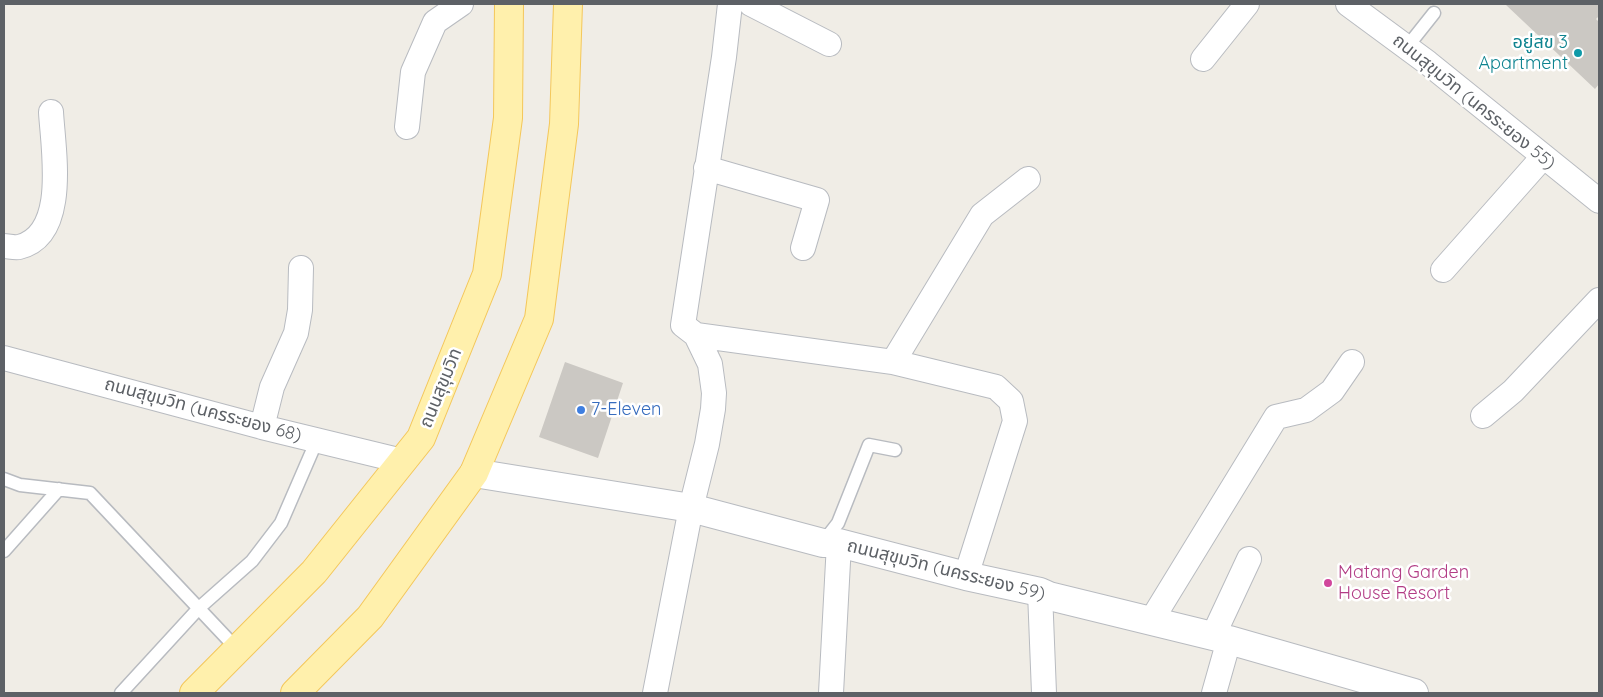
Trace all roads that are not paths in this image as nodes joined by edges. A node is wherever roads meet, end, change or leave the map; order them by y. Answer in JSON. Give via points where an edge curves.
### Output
{"nodes":[{"id":1,"x":460,"y":4,"type":"edge"},
{"id":2,"x":509,"y":4,"type":"edge"},
{"id":3,"x":568,"y":4,"type":"edge"},
{"id":4,"x":730,"y":4,"type":"edge"},
{"id":5,"x":751,"y":4,"type":"edge"},
{"id":6,"x":1246,"y":4,"type":"edge"},
{"id":7,"x":1348,"y":4,"type":"edge"},
{"id":8,"x":1434,"y":13,"type":"dead end"},
{"id":9,"x":829,"y":44,"type":"dead end"},
{"id":10,"x":1407,"y":47,"type":"junction"},
{"id":11,"x":1203,"y":59,"type":"dead end"},
{"id":12,"x":51,"y":112,"type":"dead end"},
{"id":13,"x":407,"y":127,"type":"dead end"},
{"id":14,"x":1543,"y":157,"type":"junction"},
{"id":15,"x":706,"y":168,"type":"junction"},
{"id":16,"x":1028,"y":179,"type":"dead end"},
{"id":17,"x":1599,"y":201,"type":"edge"},
{"id":18,"x":4,"y":246,"type":"edge"},
{"id":19,"x":803,"y":248,"type":"dead end"},
{"id":20,"x":301,"y":268,"type":"dead end"},
{"id":21,"x":1443,"y":270,"type":"dead end"},
{"id":22,"x":1599,"y":300,"type":"edge"},
{"id":23,"x":696,"y":335,"type":"junction"},
{"id":24,"x":4,"y":358,"type":"edge"},
{"id":25,"x":893,"y":362,"type":"junction"},
{"id":26,"x":1352,"y":362,"type":"dead end"},
{"id":27,"x":1483,"y":416,"type":"dead end"},
{"id":28,"x":262,"y":427,"type":"junction"},
{"id":29,"x":317,"y":440,"type":"junction"},
{"id":30,"x":895,"y":450,"type":"dead end"},
{"id":31,"x":402,"y":462,"type":"junction"},
{"id":32,"x":474,"y":473,"type":"junction"},
{"id":33,"x":4,"y":479,"type":"edge"},
{"id":34,"x":59,"y":489,"type":"junction"},
{"id":35,"x":690,"y":508,"type":"junction"},
{"id":36,"x":831,"y":543,"type":"junction"},
{"id":37,"x":4,"y":551,"type":"edge"},
{"id":38,"x":1249,"y":559,"type":"dead end"},
{"id":39,"x":966,"y":576,"type":"junction"},
{"id":40,"x":1040,"y":592,"type":"junction"},
{"id":41,"x":199,"y":608,"type":"junction"},
{"id":42,"x":1151,"y":621,"type":"junction"},
{"id":43,"x":1221,"y":638,"type":"junction"},
{"id":44,"x":237,"y":649,"type":"junction"},
{"id":45,"x":121,"y":693,"type":"edge"},
{"id":46,"x":194,"y":693,"type":"edge"},
{"id":47,"x":295,"y":693,"type":"edge"},
{"id":48,"x":655,"y":693,"type":"edge"},
{"id":49,"x":831,"y":693,"type":"edge"},
{"id":50,"x":1044,"y":693,"type":"edge"},
{"id":51,"x":1214,"y":693,"type":"edge"},
{"id":52,"x":1414,"y":693,"type":"edge"}],
"edges":[{"from":1,"to":13,"type":"street","via":[[435,22],[413,72]]},
{"from":2,"to":31,"type":"main road","name":"ถนนสุขุมวิท","via":[[508,118],[487,274],[421,438]]},
{"from":3,"to":32,"type":"main road","via":[[564,124],[539,319]]},
{"from":4,"to":15,"type":"street"},
{"from":5,"to":9,"type":"street"},
{"from":6,"to":11,"type":"street"},
{"from":7,"to":10,"type":"street","name":"ถนนสุขุมวิท (นครระยอง 55)"},
{"from":8,"to":10,"type":"lane"},
{"from":10,"to":14,"type":"street","name":"ถนนสุขุมวิท (นครระยอง 55)"},
{"from":12,"to":18,"type":"street","via":[[55,190],[52,210],[45,227],[34,239],[18,247]]},
{"from":14,"to":17,"type":"street","name":"ถนนสุขุมวิท (นครระยอง 55)"},
{"from":14,"to":21,"type":"street"},
{"from":15,"to":19,"type":"street","via":[[817,200]]},
{"from":15,"to":23,"type":"street","via":[[682,324]]},
{"from":16,"to":25,"type":"street","via":[[982,215]]},
{"from":20,"to":28,"type":"street","via":[[296,333],[272,387]]},
{"from":22,"to":27,"type":"street","via":[[1513,391]]},
{"from":23,"to":25,"type":"street"},
{"from":23,"to":35,"type":"street","via":[[710,364],[714,393],[707,444]]},
{"from":24,"to":28,"type":"street","name":"ถนนสุขุมวิท (นครระยอง 68)"},
{"from":25,"to":39,"type":"street","via":[[996,387],[1011,401],[1014,421]]},
{"from":26,"to":42,"type":"street","via":[[1332,391],[1306,410],[1276,418]]},
{"from":28,"to":29,"type":"street","name":"ถนนสุขุมวิท (นครระยอง 68)"},
{"from":29,"to":31,"type":"street","name":"ถนนสุขุมวิท (นครระยอง 68)"},
{"from":29,"to":41,"type":"lane","via":[[280,524],[252,561]]},
{"from":30,"to":36,"type":"lane","via":[[869,445]]},
{"from":31,"to":44,"type":"main road","name":"ถนนสุขุมวิท","via":[[314,572]]},
{"from":32,"to":35,"type":"street","name":"ถนนสุขุมวิท (นครระยอง 59)"},
{"from":32,"to":47,"type":"main road","via":[[370,616]]},
{"from":33,"to":34,"type":"lane","via":[[20,485]]},
{"from":34,"to":37,"type":"lane"},
{"from":34,"to":41,"type":"lane","via":[[90,493]]},
{"from":35,"to":36,"type":"street","name":"ถนนสุขุมวิท (นครระยอง 59)"},
{"from":35,"to":48,"type":"street"},
{"from":36,"to":39,"type":"street","name":"ถนนสุขุมวิท (นครระยอง 59)"},
{"from":36,"to":49,"type":"street"},
{"from":38,"to":43,"type":"street"},
{"from":39,"to":40,"type":"street","name":"ถนนสุขุมวิท (นครระยอง 59)"},
{"from":40,"to":42,"type":"street","name":"ถนนสุขุมวิท (นครระยอง 59)"},
{"from":40,"to":50,"type":"street"},
{"from":41,"to":44,"type":"lane"},
{"from":41,"to":45,"type":"lane"},
{"from":42,"to":43,"type":"street","name":"ถนนสุขุมวิท (นครระยอง 59)"},
{"from":43,"to":51,"type":"street"},
{"from":43,"to":52,"type":"street","name":"ถนนสุขุมวิท (นครระยอง 59)"},
{"from":44,"to":46,"type":"main road","name":"ถนนสุขุมวิท"}]}
